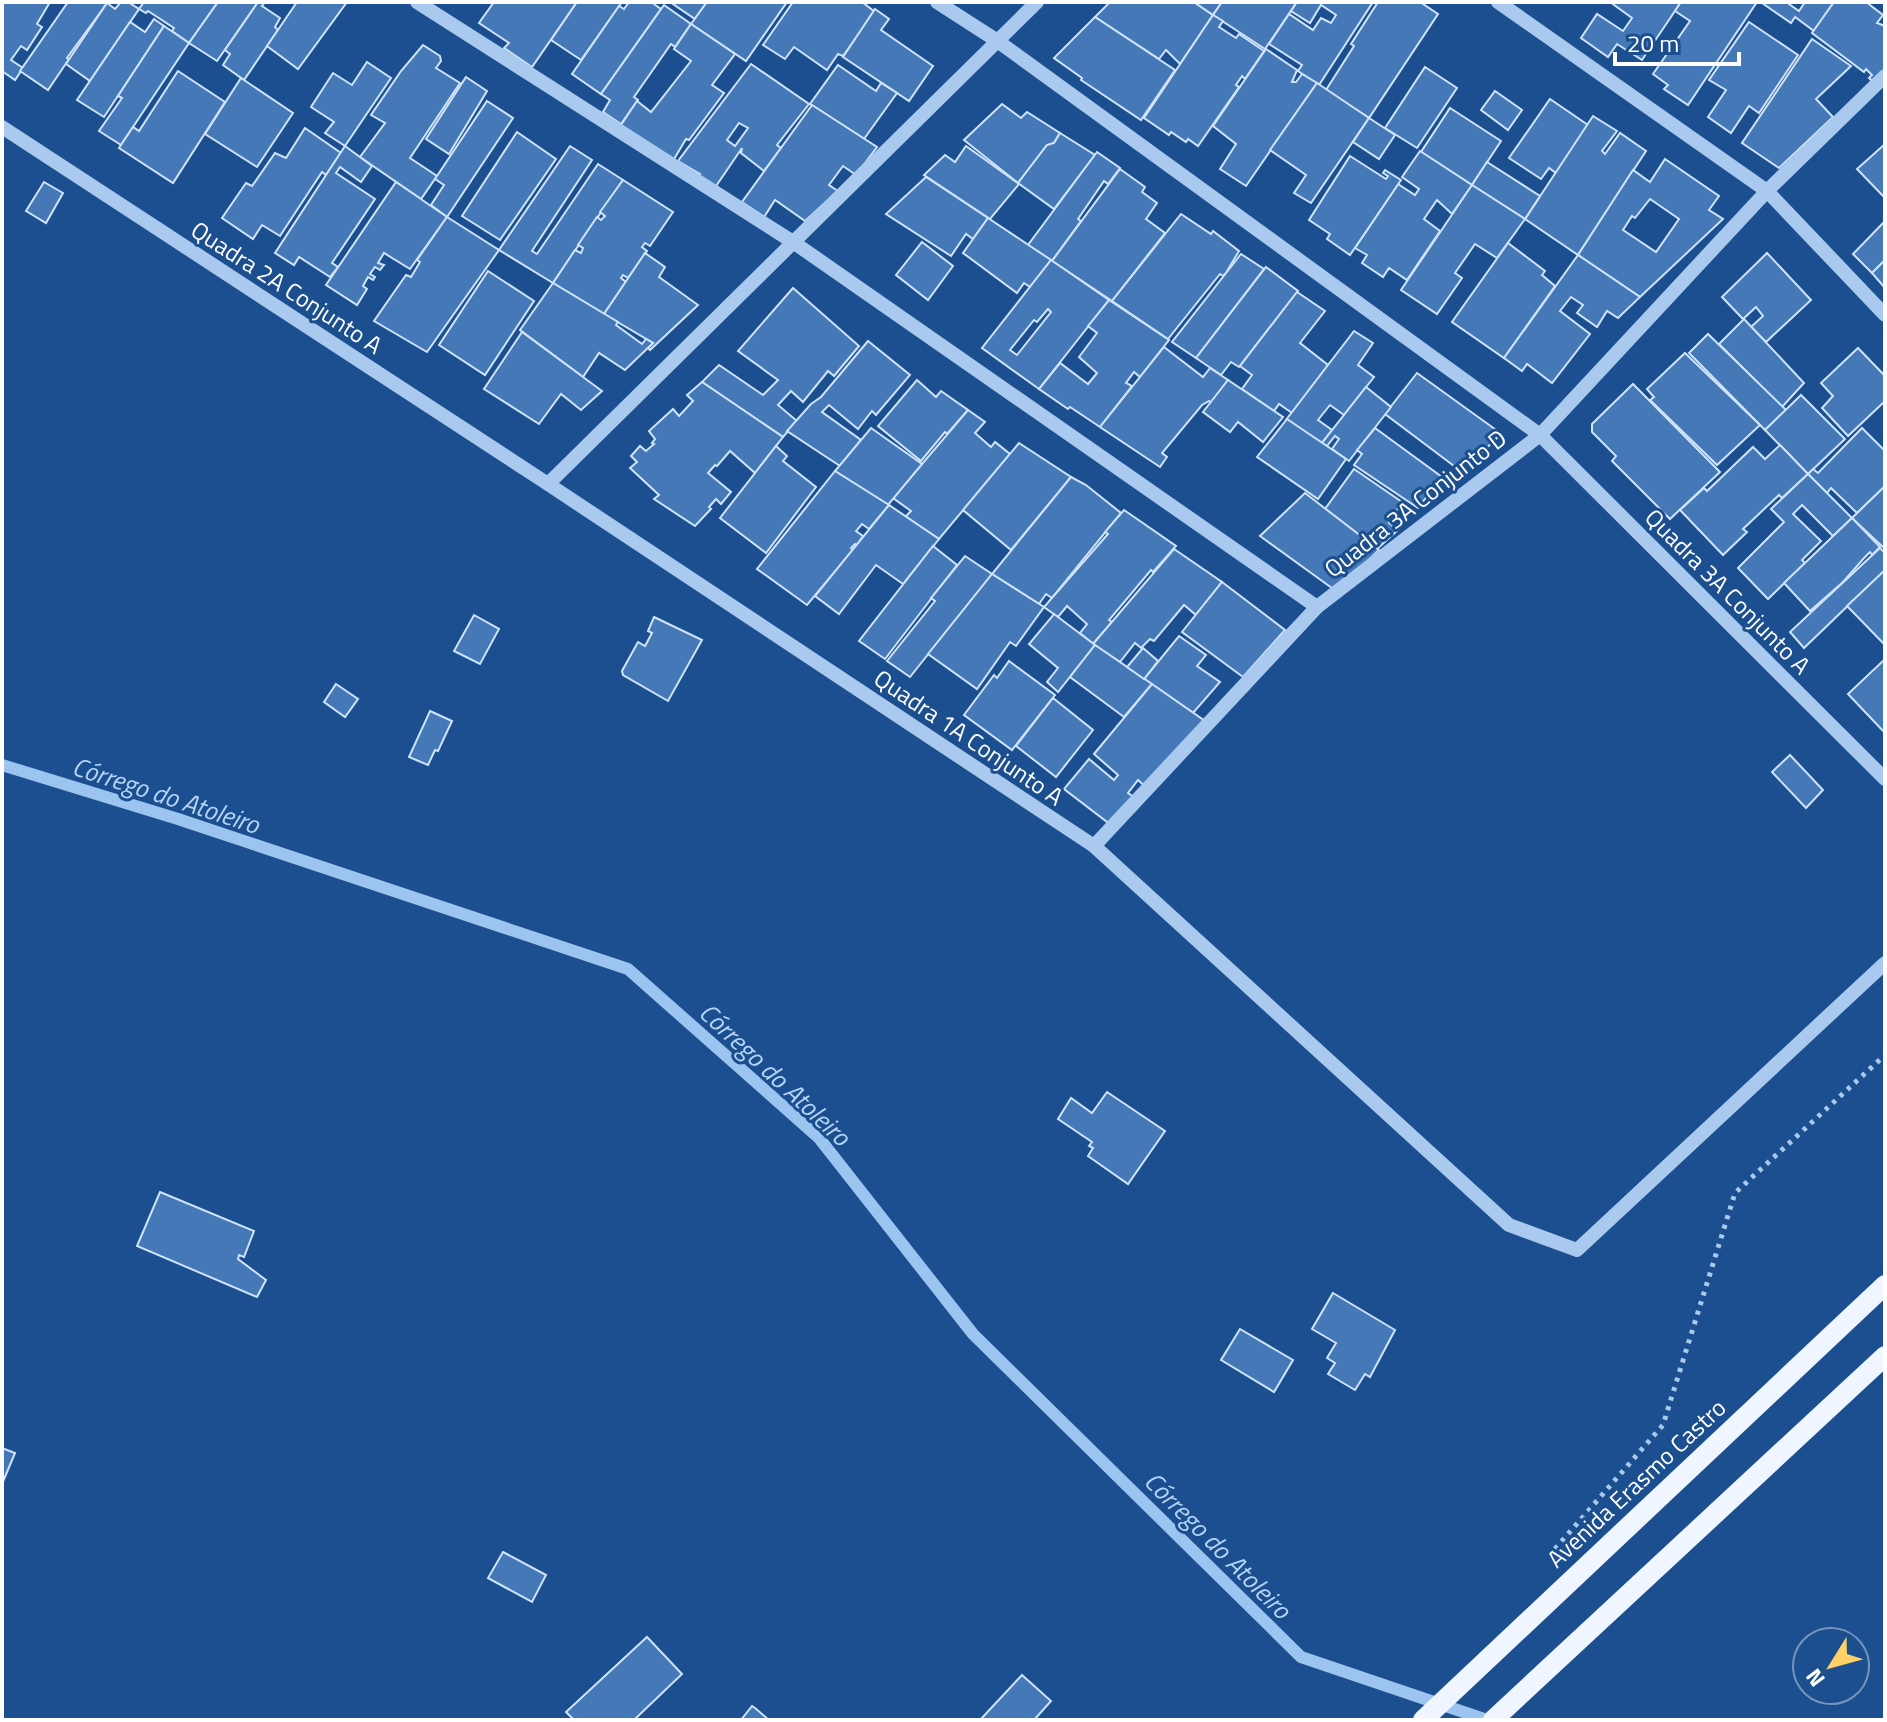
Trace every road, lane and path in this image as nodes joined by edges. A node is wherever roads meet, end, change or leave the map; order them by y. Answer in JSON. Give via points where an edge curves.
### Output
{"nodes":[{"id":1,"x":417,"y":2,"type":"edge"},
{"id":2,"x":937,"y":2,"type":"edge"},
{"id":3,"x":1037,"y":2,"type":"edge"},
{"id":4,"x":1498,"y":2,"type":"edge"},
{"id":5,"x":996,"y":40,"type":"junction"},
{"id":6,"x":1885,"y":76,"type":"edge"},
{"id":7,"x":2,"y":127,"type":"edge"},
{"id":8,"x":1767,"y":191,"type":"junction"},
{"id":9,"x":793,"y":242,"type":"junction"},
{"id":10,"x":1885,"y":315,"type":"edge"},
{"id":11,"x":1540,"y":435,"type":"junction"},
{"id":12,"x":548,"y":484,"type":"junction"},
{"id":13,"x":1317,"y":607,"type":"junction"},
{"id":14,"x":1885,"y":779,"type":"edge"},
{"id":15,"x":1094,"y":846,"type":"junction"},
{"id":16,"x":1885,"y":963,"type":"edge"},
{"id":17,"x":1885,"y":1055,"type":"edge"},
{"id":18,"x":1885,"y":1285,"type":"edge"},
{"id":19,"x":1885,"y":1356,"type":"edge"},
{"id":20,"x":1547,"y":1557,"type":"dead end"},
{"id":21,"x":1423,"y":1720,"type":"edge"},
{"id":22,"x":1493,"y":1720,"type":"edge"}],
"edges":[{"from":1,"to":9,"type":"street"},
{"from":2,"to":5,"type":"street","name":"Quadra 3A Conjunto A"},
{"from":3,"to":5,"type":"street"},
{"from":4,"to":8,"type":"street"},
{"from":5,"to":9,"type":"street"},
{"from":5,"to":11,"type":"street","name":"Quadra 3A Conjunto A"},
{"from":6,"to":8,"type":"street","name":"Quadra 3A Conjunto D"},
{"from":7,"to":12,"type":"street","name":"Quadra 2A Conjunto A"},
{"from":8,"to":10,"type":"street"},
{"from":8,"to":11,"type":"street","name":"Quadra 3A Conjunto D"},
{"from":9,"to":12,"type":"street"},
{"from":9,"to":13,"type":"street"},
{"from":11,"to":13,"type":"street","name":"Quadra 3A Conjunto D"},
{"from":11,"to":14,"type":"street","name":"Quadra 3A Conjunto A"},
{"from":12,"to":15,"type":"street","name":"Quadra 1A Conjunto A"},
{"from":13,"to":15,"type":"street"},
{"from":15,"to":16,"type":"street","name":"Quadra 1A Conjunto A","via":[[1509,1225],[1577,1250]]},
{"from":17,"to":20,"type":"path","via":[[1735,1193],[1663,1425]]},
{"from":18,"to":21,"type":"main road","name":"Avenida Erasmo Castro"},
{"from":19,"to":22,"type":"main road"}]}
